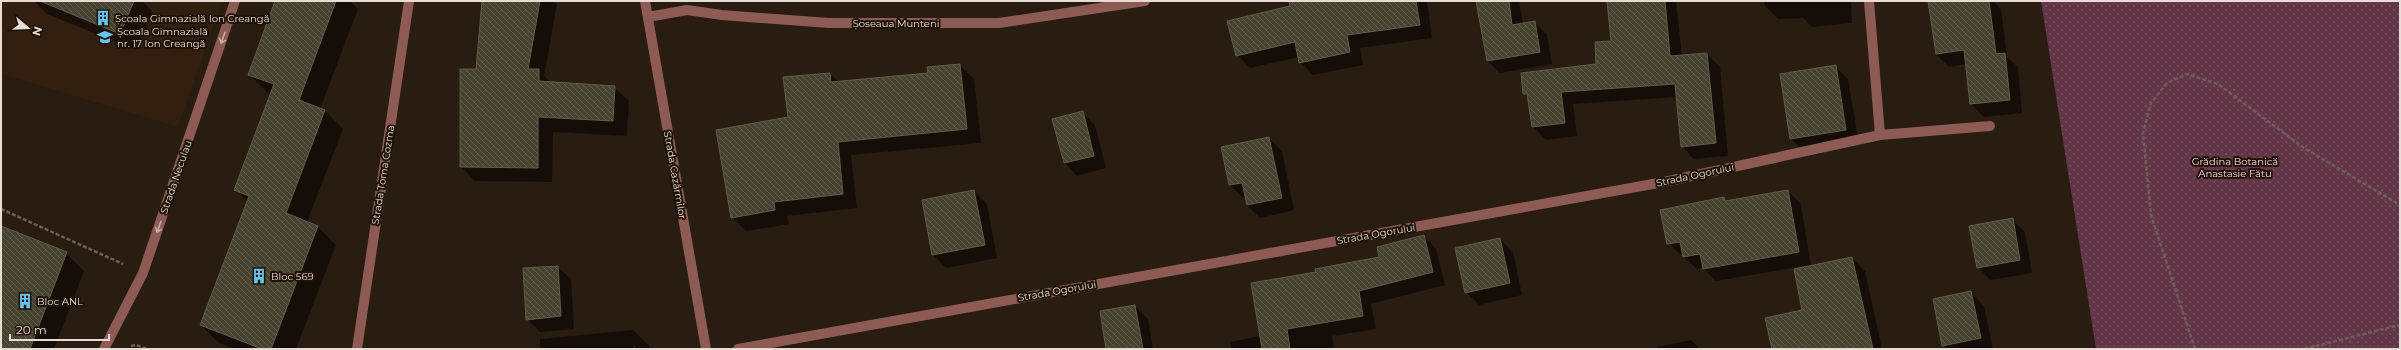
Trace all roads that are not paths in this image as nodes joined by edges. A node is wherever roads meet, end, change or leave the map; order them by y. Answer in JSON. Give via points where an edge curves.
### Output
{"nodes":[{"id":1,"x":235,"y":1,"type":"edge"},
{"id":2,"x":409,"y":1,"type":"edge"},
{"id":3,"x":645,"y":1,"type":"edge"},
{"id":4,"x":1145,"y":1,"type":"edge"},
{"id":5,"x":1869,"y":1,"type":"edge"},
{"id":6,"x":648,"y":17,"type":"junction"},
{"id":7,"x":1990,"y":126,"type":"dead end"},
{"id":8,"x":1880,"y":135,"type":"junction"},
{"id":9,"x":104,"y":349,"type":"edge"},
{"id":10,"x":357,"y":349,"type":"edge"},
{"id":11,"x":706,"y":349,"type":"edge"},
{"id":12,"x":738,"y":349,"type":"edge"}],
"edges":[{"from":1,"to":9,"type":"street","name":"Strada Neculau","one_way":true,"via":[[143,273]]},
{"from":2,"to":10,"type":"street","name":"Strada Toma Cozma"},
{"from":3,"to":6,"type":"street","name":"Strada Cazărmilor"},
{"from":4,"to":6,"type":"street","name":"Șoseaua Munteni","via":[[999,23],[829,23],[687,10]]},
{"from":5,"to":8,"type":"street"},
{"from":6,"to":11,"type":"street","name":"Strada Cazărmilor"},
{"from":7,"to":8,"type":"street","name":"Strada Ogorului"},
{"from":8,"to":12,"type":"street","name":"Strada Ogorului","via":[[1664,182]]}]}
